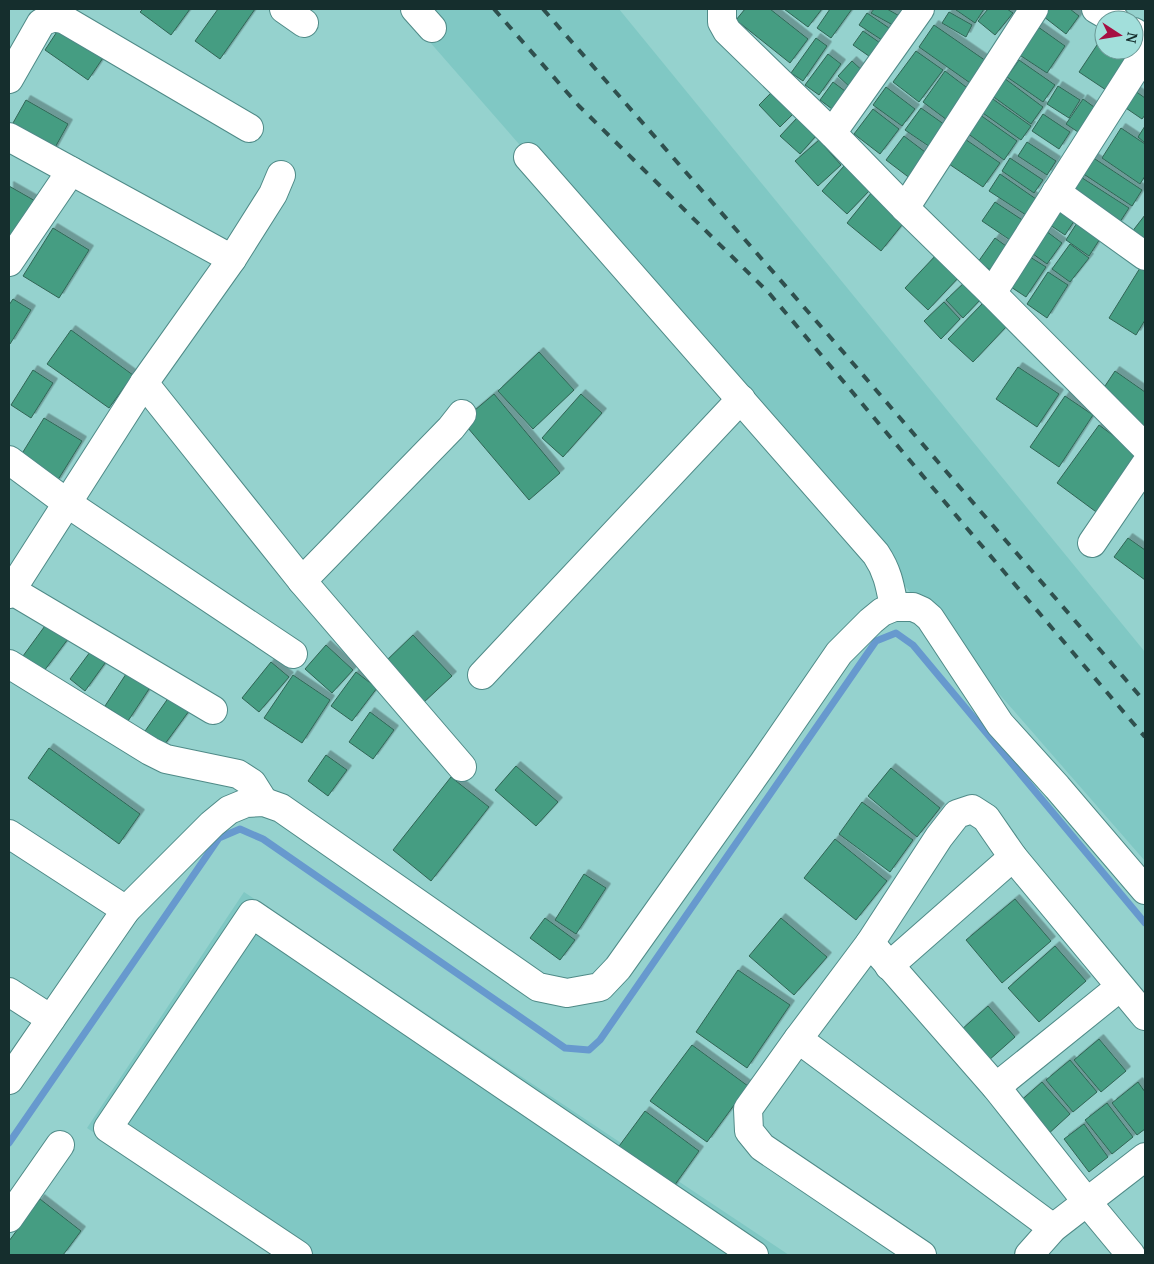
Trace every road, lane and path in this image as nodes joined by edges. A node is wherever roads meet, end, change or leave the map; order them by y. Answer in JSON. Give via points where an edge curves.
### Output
{"nodes":[{"id":1,"x":722,"y":9,"type":"edge"},
{"id":2,"x":920,"y":9,"type":"edge"},
{"id":3,"x":1034,"y":9,"type":"edge"},
{"id":4,"x":1145,"y":53,"type":"edge"},
{"id":5,"x":9,"y":78,"type":"edge"},
{"id":6,"x":249,"y":128,"type":"dead end"},
{"id":7,"x":832,"y":134,"type":"junction"},
{"id":8,"x":9,"y":137,"type":"edge"},
{"id":9,"x":528,"y":157,"type":"dead end"},
{"id":10,"x":71,"y":171,"type":"junction"},
{"id":11,"x":281,"y":175,"type":"dead end"},
{"id":12,"x":1056,"y":192,"type":"junction"},
{"id":13,"x":905,"y":208,"type":"junction"},
{"id":14,"x":1145,"y":256,"type":"edge"},
{"id":15,"x":232,"y":259,"type":"junction"},
{"id":16,"x":9,"y":262,"type":"edge"},
{"id":17,"x":992,"y":293,"type":"junction"},
{"id":18,"x":144,"y":383,"type":"junction"},
{"id":19,"x":741,"y":399,"type":"junction"},
{"id":20,"x":462,"y":414,"type":"dead end"},
{"id":21,"x":1145,"y":448,"type":"edge"},
{"id":22,"x":9,"y":460,"type":"edge"},
{"id":23,"x":1145,"y":465,"type":"edge"},
{"id":24,"x":67,"y":502,"type":"junction"},
{"id":25,"x":1092,"y":544,"type":"dead end"},
{"id":26,"x":14,"y":578,"type":"edge"},
{"id":27,"x":302,"y":581,"type":"junction"},
{"id":28,"x":894,"y":607,"type":"junction"},
{"id":29,"x":293,"y":654,"type":"dead end"},
{"id":30,"x":9,"y":664,"type":"edge"},
{"id":31,"x":482,"y":675,"type":"dead end"},
{"id":32,"x":213,"y":710,"type":"dead end"},
{"id":33,"x":462,"y":767,"type":"dead end"},
{"id":34,"x":264,"y":802,"type":"junction"},
{"id":35,"x":9,"y":834,"type":"edge"},
{"id":36,"x":1013,"y":857,"type":"junction"},
{"id":37,"x":1145,"y":890,"type":"edge"},
{"id":38,"x":126,"y":910,"type":"junction"},
{"id":39,"x":870,"y":943,"type":"junction"},
{"id":40,"x":889,"y":966,"type":"junction"},
{"id":41,"x":1120,"y":987,"type":"junction"},
{"id":42,"x":9,"y":992,"type":"edge"},
{"id":43,"x":1145,"y":1016,"type":"edge"},
{"id":44,"x":52,"y":1019,"type":"junction"},
{"id":45,"x":798,"y":1039,"type":"junction"},
{"id":46,"x":9,"y":1080,"type":"edge"},
{"id":47,"x":996,"y":1087,"type":"junction"},
{"id":48,"x":60,"y":1146,"type":"dead end"},
{"id":49,"x":1145,"y":1157,"type":"edge"},
{"id":50,"x":1087,"y":1202,"type":"junction"},
{"id":51,"x":9,"y":1218,"type":"edge"},
{"id":52,"x":1053,"y":1228,"type":"junction"},
{"id":53,"x":298,"y":1255,"type":"edge"},
{"id":54,"x":754,"y":1255,"type":"edge"},
{"id":55,"x":922,"y":1255,"type":"edge"},
{"id":56,"x":1029,"y":1255,"type":"edge"},
{"id":57,"x":1131,"y":1255,"type":"edge"}],
"edges":[{"from":1,"to":7,"type":"street","via":[[722,22],[727,32]]},
{"from":2,"to":7,"type":"street"},
{"from":3,"to":13,"type":"street"},
{"from":4,"to":12,"type":"street"},
{"from":5,"to":6,"type":"street","via":[[41,23],[59,17]]},
{"from":7,"to":13,"type":"street"},
{"from":8,"to":10,"type":"street"},
{"from":9,"to":19,"type":"street"},
{"from":10,"to":15,"type":"street"},
{"from":10,"to":16,"type":"street"},
{"from":11,"to":15,"type":"street"},
{"from":12,"to":14,"type":"street"},
{"from":12,"to":17,"type":"street"},
{"from":13,"to":17,"type":"street"},
{"from":15,"to":18,"type":"street"},
{"from":17,"to":21,"type":"street"},
{"from":18,"to":24,"type":"street"},
{"from":18,"to":27,"type":"street"},
{"from":19,"to":28,"type":"street","via":[[876,554],[888,577]]},
{"from":19,"to":31,"type":"street"},
{"from":20,"to":27,"type":"street"},
{"from":22,"to":24,"type":"street"},
{"from":23,"to":25,"type":"street"},
{"from":24,"to":26,"type":"street"},
{"from":24,"to":29,"type":"street"},
{"from":26,"to":32,"type":"street"},
{"from":27,"to":33,"type":"street"},
{"from":28,"to":34,"type":"street","via":[[871,621],[839,654],[618,968],[600,987],[567,993],[538,987],[281,808]]},
{"from":28,"to":37,"type":"street","via":[[913,607],[930,618],[1000,724]]},
{"from":30,"to":34,"type":"street","via":[[166,759],[238,774],[252,783]]},
{"from":34,"to":38,"type":"street","via":[[246,803],[229,810]]},
{"from":35,"to":38,"type":"street"},
{"from":36,"to":39,"type":"street","via":[[986,818],[972,809],[957,814]]},
{"from":36,"to":40,"type":"street"},
{"from":36,"to":41,"type":"street"},
{"from":38,"to":44,"type":"street"},
{"from":39,"to":40,"type":"street"},
{"from":39,"to":45,"type":"street"},
{"from":40,"to":47,"type":"street"},
{"from":41,"to":43,"type":"street"},
{"from":41,"to":47,"type":"street"},
{"from":42,"to":44,"type":"street"},
{"from":44,"to":46,"type":"street"},
{"from":45,"to":52,"type":"street"},
{"from":45,"to":55,"type":"street","via":[[748,1109],[749,1131],[762,1147]]},
{"from":47,"to":50,"type":"street"},
{"from":48,"to":51,"type":"street"},
{"from":49,"to":50,"type":"street"},
{"from":50,"to":52,"type":"street"},
{"from":50,"to":57,"type":"street"},
{"from":52,"to":56,"type":"street"},
{"from":53,"to":54,"type":"street","via":[[108,1128],[252,914]]}]}
